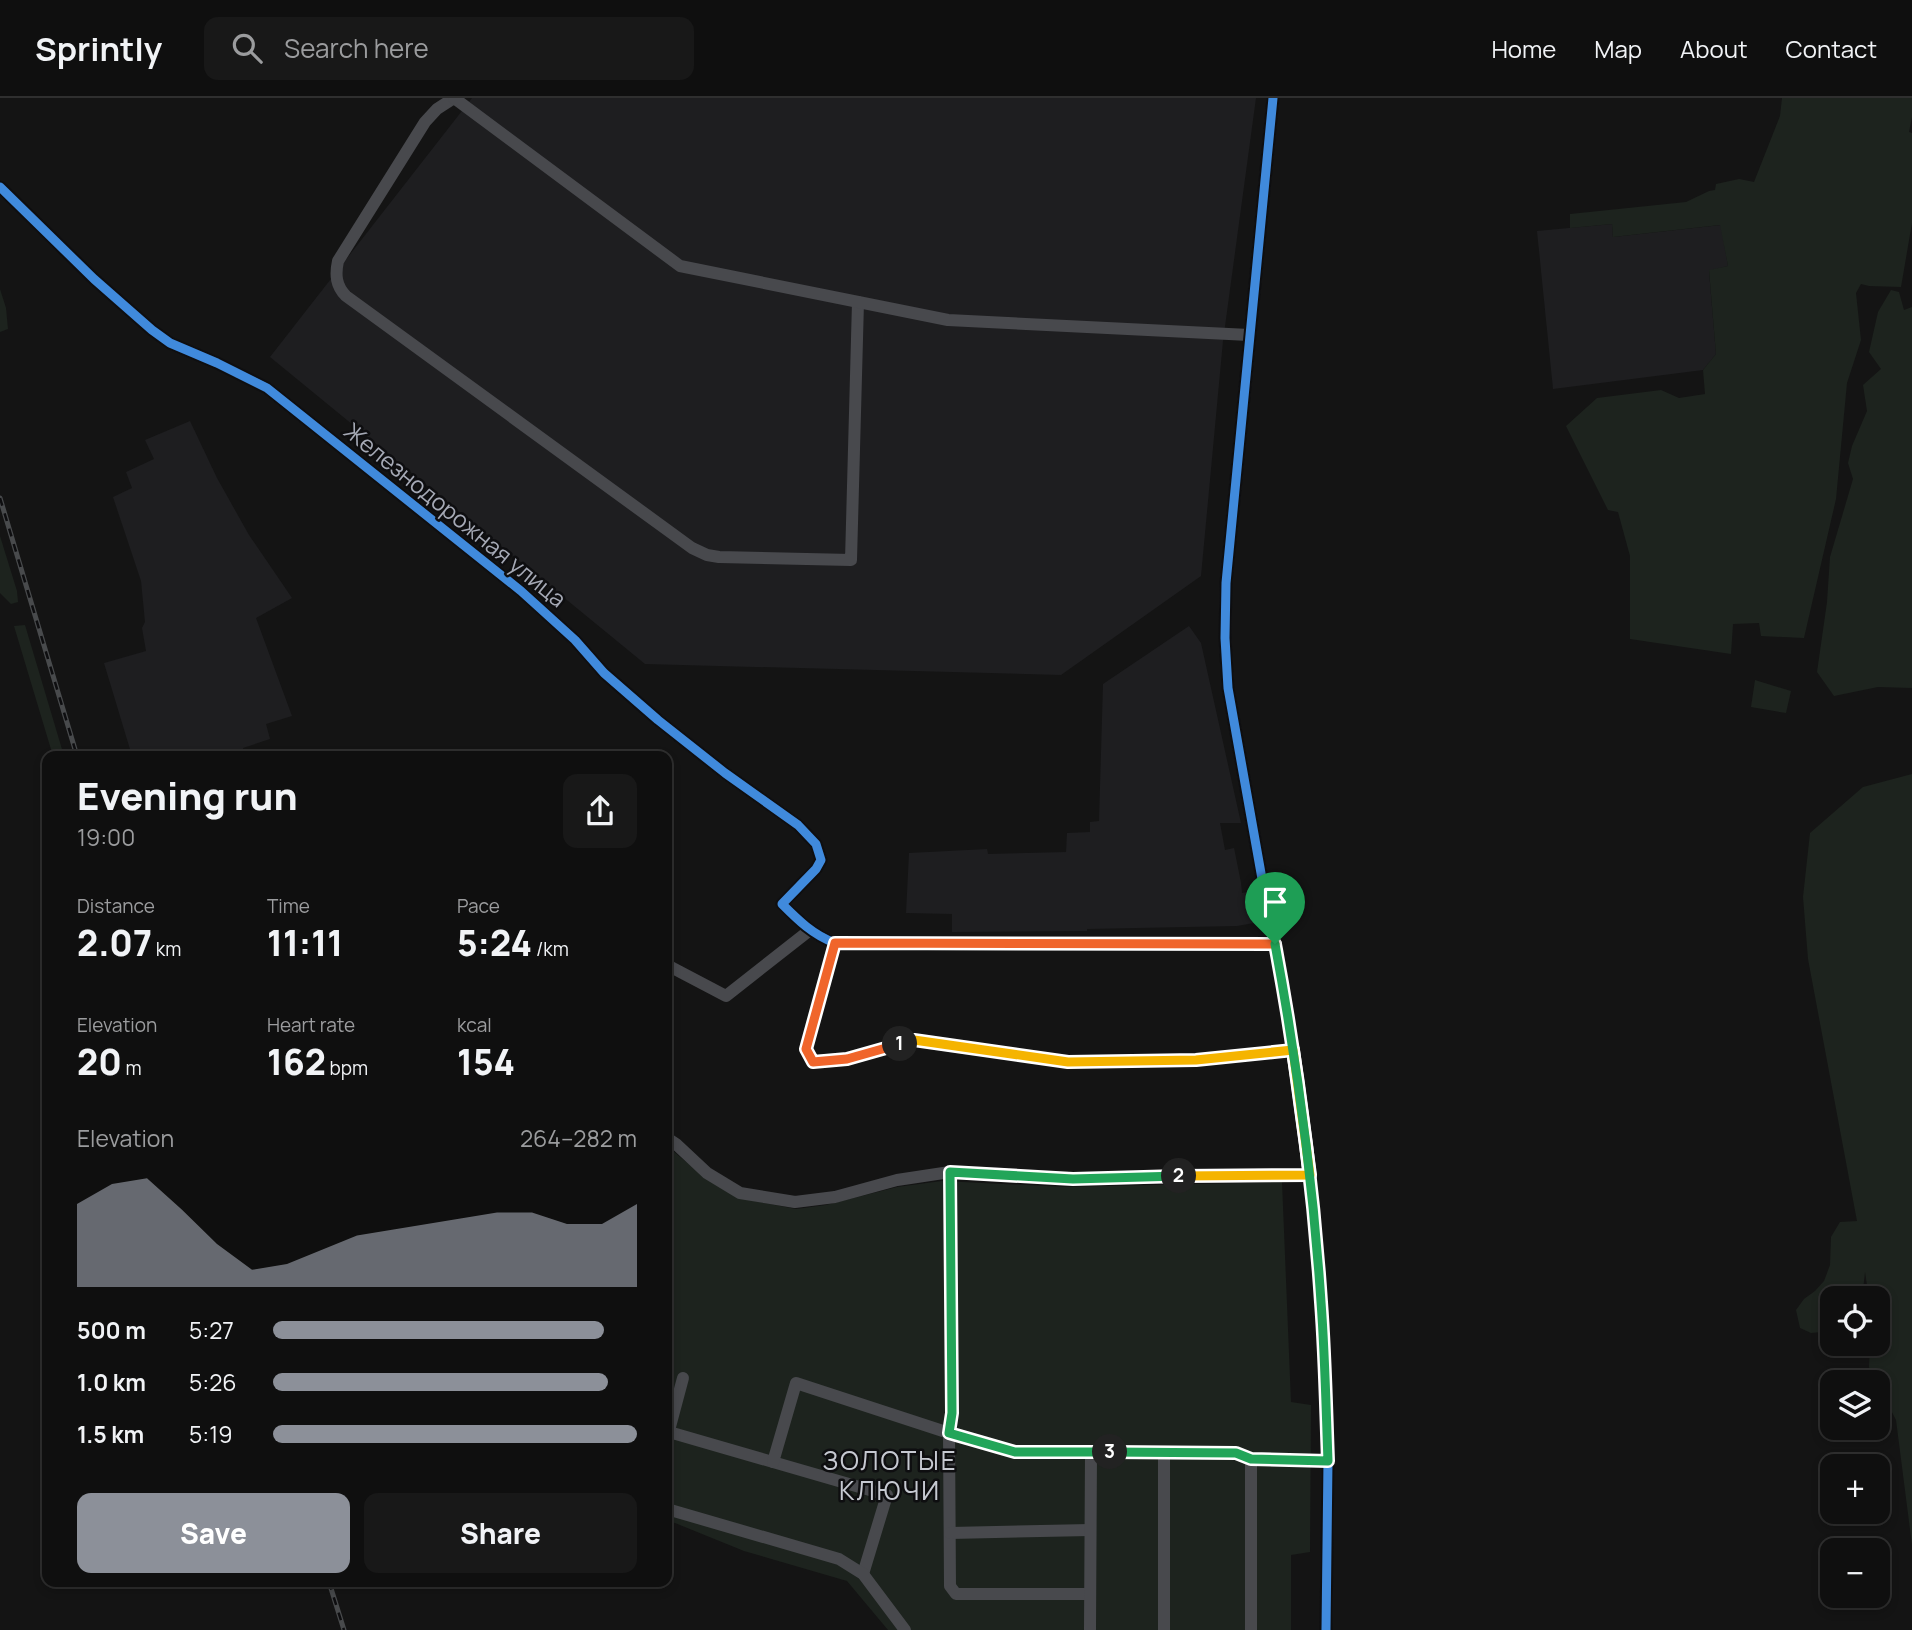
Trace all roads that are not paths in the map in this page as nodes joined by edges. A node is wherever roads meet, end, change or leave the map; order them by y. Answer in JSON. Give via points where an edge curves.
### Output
{"nodes":[{"id":1,"x":454,"y":98,"type":"edge"},
{"id":2,"x":1273,"y":98,"type":"edge"},
{"id":3,"x":0,"y":187,"type":"edge"},
{"id":4,"x":858,"y":302,"type":"junction"},
{"id":5,"x":1249,"y":335,"type":"junction"},
{"id":6,"x":810,"y":930,"type":"junction"},
{"id":7,"x":835,"y":943,"type":"junction"},
{"id":8,"x":1275,"y":944,"type":"junction"},
{"id":9,"x":672,"y":968,"type":"edge"},
{"id":10,"x":1293,"y":1050,"type":"junction"},
{"id":11,"x":672,"y":1141,"type":"edge"},
{"id":12,"x":950,"y":1172,"type":"junction"},
{"id":13,"x":1310,"y":1175,"type":"junction"},
{"id":14,"x":683,"y":1378,"type":"dead end"},
{"id":15,"x":672,"y":1420,"type":"edge"},
{"id":16,"x":949,"y":1433,"type":"junction"},
{"id":17,"x":672,"y":1436,"type":"edge"},
{"id":18,"x":1164,"y":1452,"type":"junction"},
{"id":19,"x":1091,"y":1453,"type":"junction"},
{"id":20,"x":1251,"y":1459,"type":"junction"},
{"id":21,"x":1328,"y":1461,"type":"junction"},
{"id":22,"x":773,"y":1462,"type":"junction"},
{"id":23,"x":672,"y":1510,"type":"edge"},
{"id":24,"x":1090,"y":1530,"type":"junction"},
{"id":25,"x":950,"y":1533,"type":"junction"},
{"id":26,"x":863,"y":1574,"type":"junction"},
{"id":27,"x":1090,"y":1594,"type":"junction"},
{"id":28,"x":905,"y":1630,"type":"edge"},
{"id":29,"x":1090,"y":1630,"type":"edge"},
{"id":30,"x":1164,"y":1630,"type":"edge"},
{"id":31,"x":1251,"y":1630,"type":"edge"},
{"id":32,"x":1326,"y":1630,"type":"edge"}],
"edges":[{"from":1,"to":4,"type":"street","via":[[680,266]]},
{"from":1,"to":4,"type":"street","via":[[425,122],[338,261],[340,290],[692,548],[719,557],[851,560]]},
{"from":2,"to":5,"type":"street"},
{"from":3,"to":6,"type":"street","name":"Железнодорожная улица","via":[[152,330],[170,343],[267,388],[521,591],[658,719],[797,825],[816,844],[821,860],[782,904]]},
{"from":4,"to":5,"type":"street","via":[[948,320]]},
{"from":5,"to":8,"type":"street","via":[[1225,638],[1228,688]]},
{"from":6,"to":7,"type":"street"},
{"from":6,"to":9,"type":"street","via":[[726,996]]},
{"from":7,"to":8,"type":"street"},
{"from":7,"to":10,"type":"street","via":[[806,1049],[813,1062],[847,1059],[914,1040],[1068,1062],[1196,1060]]},
{"from":8,"to":10,"type":"street"},
{"from":10,"to":13,"type":"street"},
{"from":11,"to":12,"type":"street","via":[[707,1173],[740,1193],[795,1202]]},
{"from":12,"to":13,"type":"street","via":[[1073,1179]]},
{"from":12,"to":16,"type":"street"},
{"from":13,"to":21,"type":"street"},
{"from":14,"to":15,"type":"street"},
{"from":16,"to":19,"type":"street","via":[[1015,1452]]},
{"from":16,"to":22,"type":"street","via":[[796,1384]]},
{"from":16,"to":25,"type":"street"},
{"from":17,"to":22,"type":"street"},
{"from":18,"to":19,"type":"street"},
{"from":18,"to":20,"type":"street","via":[[1236,1453]]},
{"from":18,"to":30,"type":"street"},
{"from":19,"to":24,"type":"street"},
{"from":20,"to":21,"type":"street"},
{"from":20,"to":31,"type":"street"},
{"from":21,"to":32,"type":"street"},
{"from":22,"to":26,"type":"street","via":[[887,1495]]},
{"from":23,"to":26,"type":"street","via":[[839,1559]]},
{"from":24,"to":25,"type":"street"},
{"from":24,"to":27,"type":"street"},
{"from":25,"to":27,"type":"street","via":[[950,1586],[956,1594]]},
{"from":26,"to":28,"type":"street"},
{"from":27,"to":29,"type":"street"}]}
